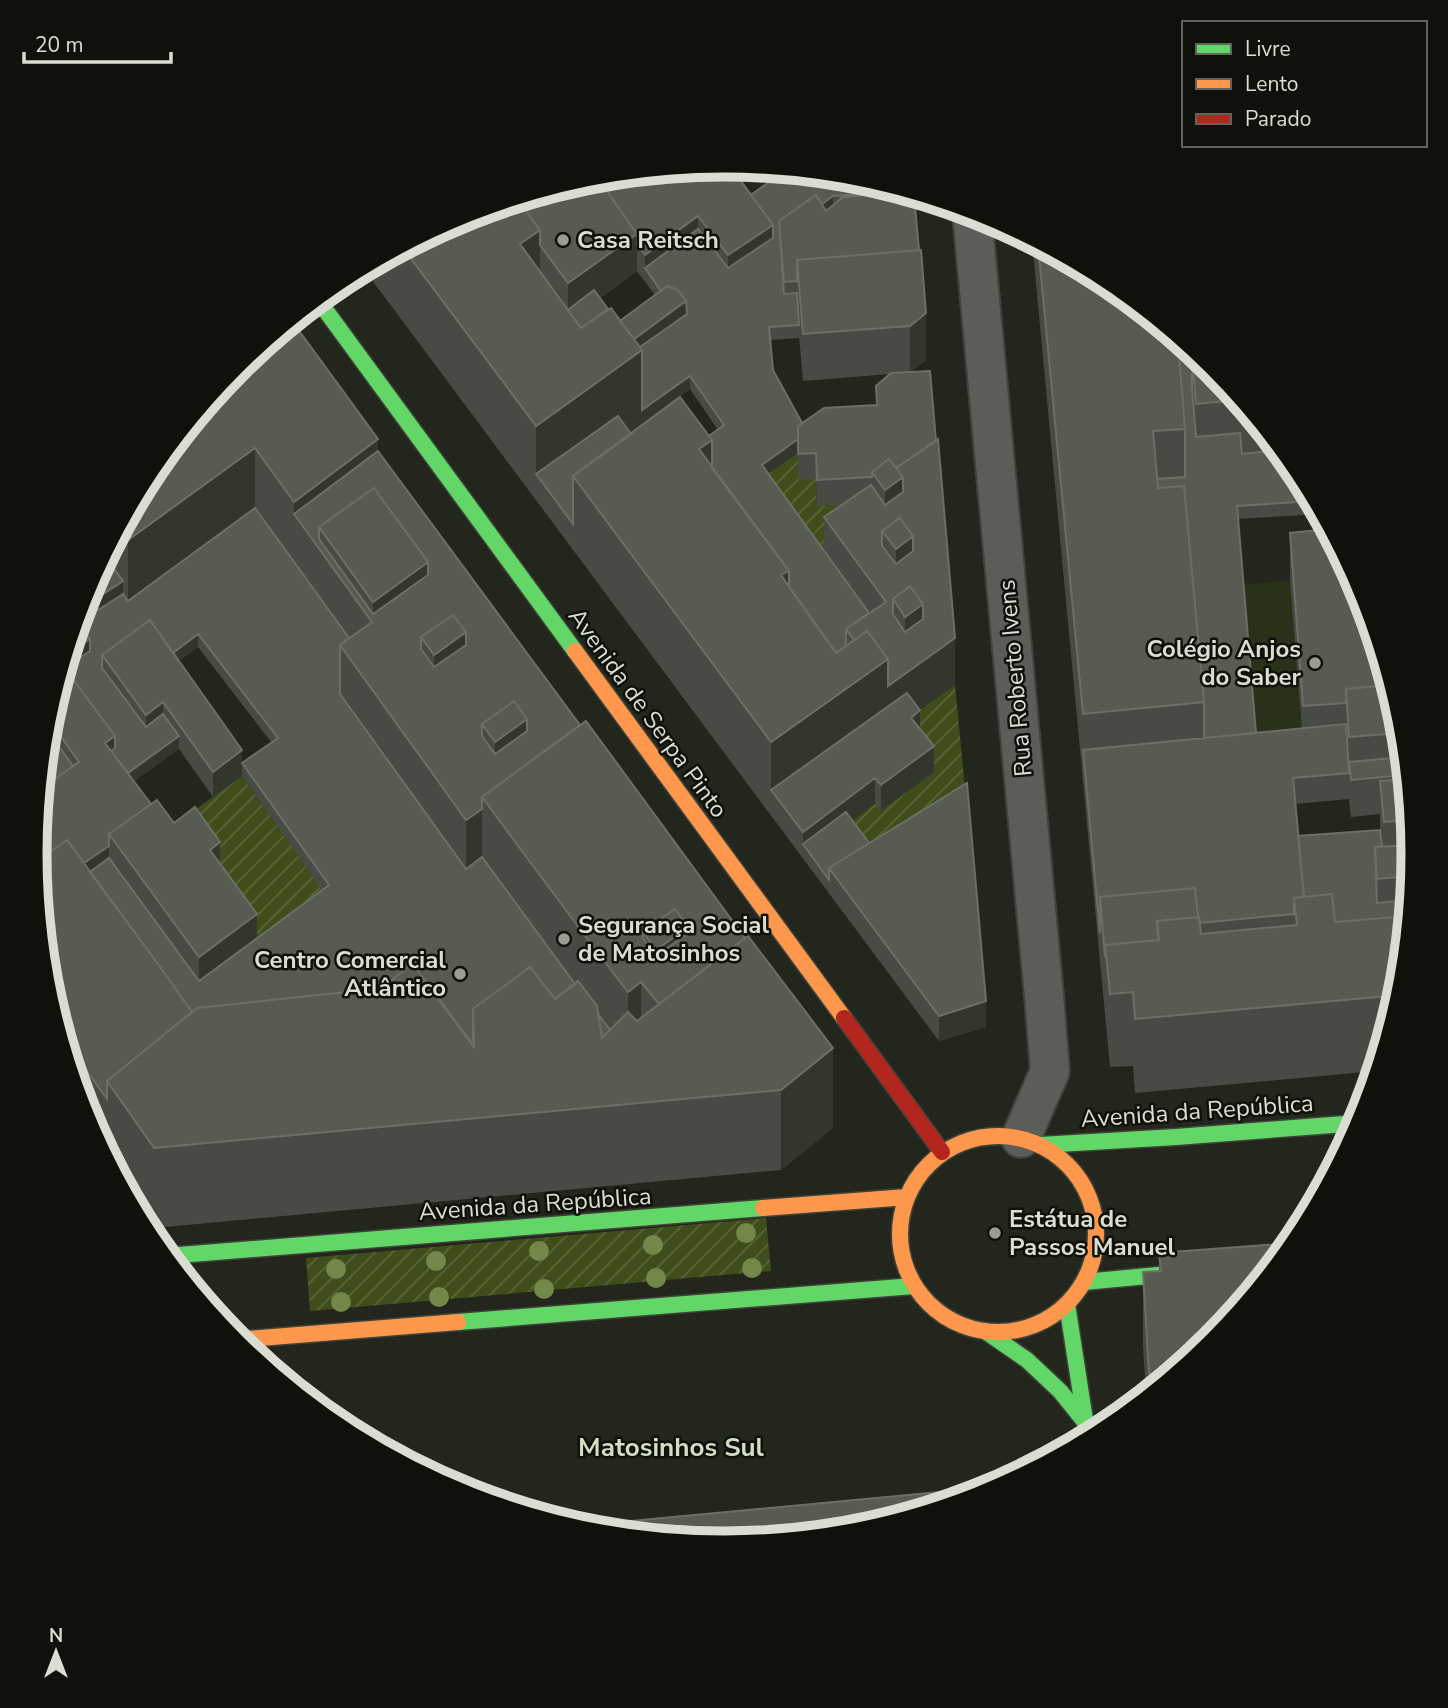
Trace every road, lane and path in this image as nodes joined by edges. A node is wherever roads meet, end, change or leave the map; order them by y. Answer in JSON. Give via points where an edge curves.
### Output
{"nodes":[{"id":1,"x":973,"y":225,"type":"edge"},
{"id":2,"x":324,"y":308,"type":"edge"},
{"id":3,"x":1344,"y":1124,"type":"edge"},
{"id":4,"x":1031,"y":1142,"type":"junction"},
{"id":5,"x":942,"y":1152,"type":"junction"},
{"id":6,"x":907,"y":1197,"type":"junction"},
{"id":7,"x":178,"y":1254,"type":"edge"},
{"id":8,"x":1262,"y":1265,"type":"edge"},
{"id":9,"x":1084,"y":1282,"type":"junction"},
{"id":10,"x":914,"y":1286,"type":"junction"},
{"id":11,"x":1067,"y":1304,"type":"junction"},
{"id":12,"x":985,"y":1331,"type":"junction"},
{"id":13,"x":250,"y":1338,"type":"edge"},
{"id":14,"x":1085,"y":1426,"type":"edge"},
{"id":15,"x":1084,"y":1427,"type":"edge"}],
"edges":[{"from":1,"to":4,"type":"street","name":"Rua Roberto Ivens","via":[[1050,1071]]},
{"from":2,"to":5,"type":"main road","name":"Avenida de Serpa Pinto"},
{"from":3,"to":4,"type":"main road","name":"Avenida da República"},
{"from":4,"to":5,"type":"main road","via":[[978,1136]]},
{"from":4,"to":9,"type":"main road","via":[[1067,1164],[1086,1189],[1096,1219],[1095,1251]]},
{"from":5,"to":6,"type":"main road","via":[[921,1171]]},
{"from":6,"to":7,"type":"main road","name":"Avenida da República"},
{"from":6,"to":10,"type":"main road","via":[[899,1242]]},
{"from":8,"to":9,"type":"main road"},
{"from":9,"to":11,"type":"main road"},
{"from":10,"to":12,"type":"main road","via":[[933,1308],[958,1325]]},
{"from":10,"to":13,"type":"main road"},
{"from":11,"to":12,"type":"main road","via":[[1043,1321],[1015,1330]]},
{"from":11,"to":14,"type":"main road"},
{"from":12,"to":15,"type":"main road","via":[[1027,1360],[1060,1391]]}]}
